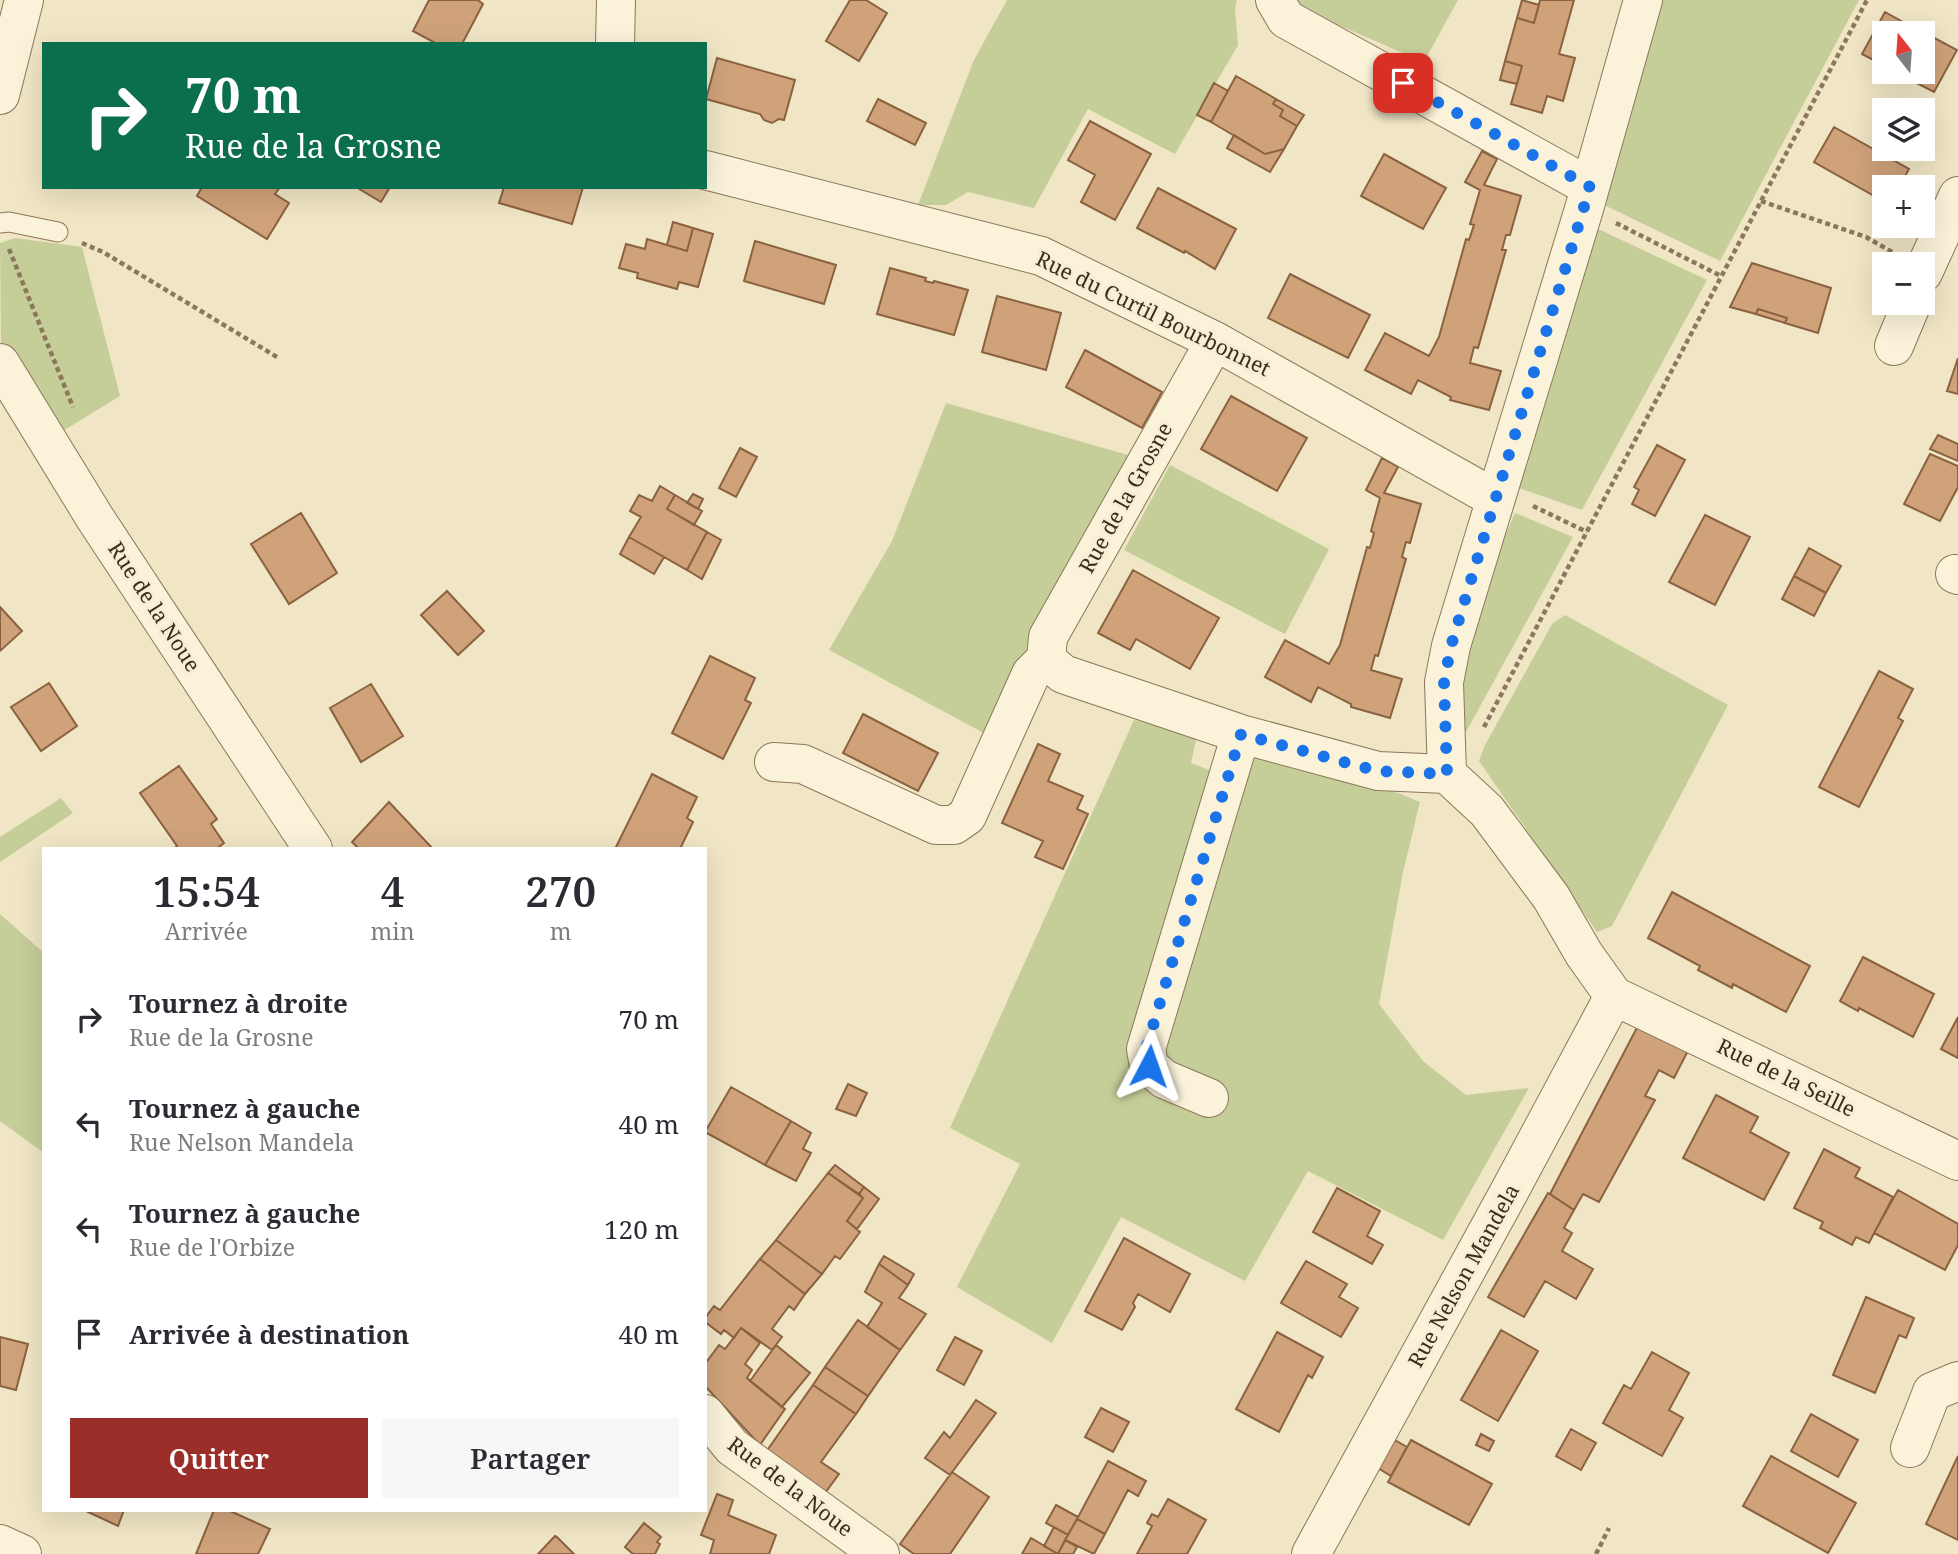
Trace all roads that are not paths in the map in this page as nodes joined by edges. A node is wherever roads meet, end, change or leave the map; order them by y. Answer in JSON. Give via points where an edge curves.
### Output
{"nodes":[{"id":1,"x":24,"y":0,"type":"edge"},
{"id":2,"x":616,"y":0,"type":"edge"},
{"id":3,"x":1275,"y":0,"type":"edge"},
{"id":4,"x":1643,"y":0,"type":"edge"},
{"id":5,"x":615,"y":42,"type":"edge"},
{"id":6,"x":0,"y":95,"type":"edge"},
{"id":7,"x":707,"y":171,"type":"edge"},
{"id":8,"x":1958,"y":196,"type":"edge"},
{"id":9,"x":1587,"y":198,"type":"junction"},
{"id":10,"x":3,"y":231,"type":"edge"},
{"id":11,"x":58,"y":233,"type":"road end"},
{"id":12,"x":1921,"y":252,"type":"edge"},
{"id":13,"x":1907,"y":315,"type":"edge"},
{"id":14,"x":1215,"y":341,"type":"junction"},
{"id":15,"x":1895,"y":346,"type":"dead end"},
{"id":16,"x":0,"y":363,"type":"edge"},
{"id":17,"x":1494,"y":498,"type":"junction"},
{"id":18,"x":1046,"y":659,"type":"junction"},
{"id":19,"x":1241,"y":734,"type":"junction"},
{"id":20,"x":774,"y":762,"type":"dead end"},
{"id":21,"x":1447,"y":774,"type":"junction"},
{"id":22,"x":312,"y":847,"type":"edge"},
{"id":23,"x":1614,"y":996,"type":"junction"},
{"id":24,"x":1209,"y":1098,"type":"dead end"},
{"id":25,"x":1958,"y":1161,"type":"edge"},
{"id":26,"x":1958,"y":1381,"type":"edge"},
{"id":27,"x":707,"y":1416,"type":"edge"},
{"id":28,"x":1910,"y":1448,"type":"dead end"},
{"id":29,"x":0,"y":1544,"type":"edge"},
{"id":30,"x":22,"y":1554,"type":"edge"},
{"id":31,"x":880,"y":1554,"type":"edge"},
{"id":32,"x":1311,"y":1554,"type":"edge"}],
"edges":[{"from":1,"to":6,"type":"street"},
{"from":2,"to":5,"type":"street"},
{"from":3,"to":9,"type":"street","via":[[1286,19]]},
{"from":4,"to":9,"type":"street"},
{"from":7,"to":14,"type":"street","name":"Rue du Curtil Bourbonnet","via":[[1041,256]]},
{"from":8,"to":12,"type":"street"},
{"from":9,"to":17,"type":"street"},
{"from":10,"to":11,"type":"lane","via":[[9,222]]},
{"from":13,"to":15,"type":"street"},
{"from":14,"to":17,"type":"street","name":"Rue du Curtil Bourbonnet"},
{"from":14,"to":18,"type":"street","name":"Rue de la Grosne","via":[[1048,637]]},
{"from":16,"to":22,"type":"street","name":"Rue de la Noue","via":[[95,518]]},
{"from":17,"to":21,"type":"street","via":[[1444,682]]},
{"from":18,"to":19,"type":"street","via":[[1063,674]]},
{"from":18,"to":20,"type":"street","name":"Rue de la Grosne","via":[[1031,674],[967,816],[954,825],[936,825],[803,764]]},
{"from":19,"to":21,"type":"street","via":[[1377,771]]},
{"from":19,"to":24,"type":"street","via":[[1146,1049],[1149,1066],[1164,1079]]},
{"from":21,"to":23,"type":"street","via":[[1487,811],[1551,898]]},
{"from":23,"to":25,"type":"street","name":"Rue de la Seille"},
{"from":23,"to":32,"type":"street","name":"Rue Nelson Mandela"},
{"from":26,"to":28,"type":"street","via":[[1932,1392]]},
{"from":27,"to":31,"type":"street","name":"Rue de la Noue","via":[[732,1447]]},
{"from":29,"to":30,"type":"street"}]}
